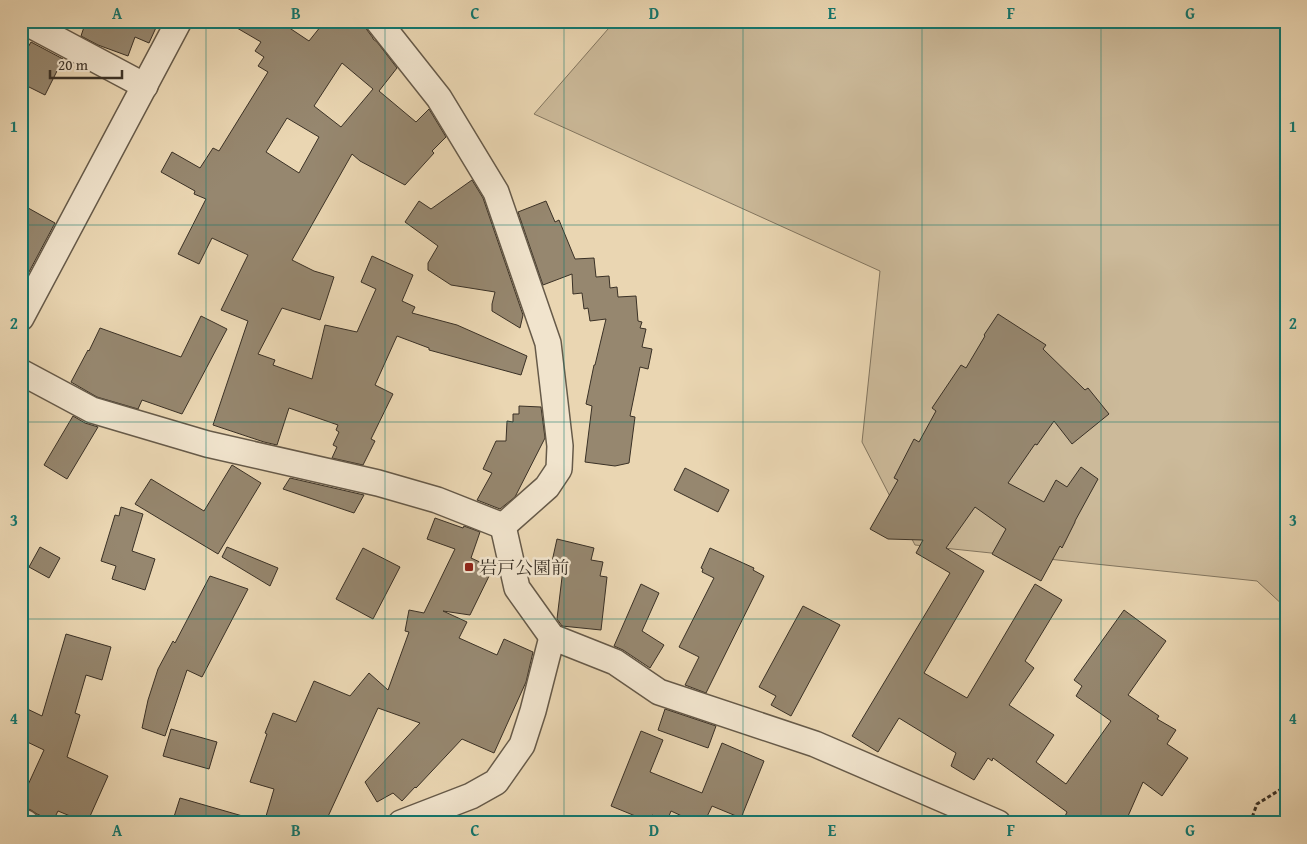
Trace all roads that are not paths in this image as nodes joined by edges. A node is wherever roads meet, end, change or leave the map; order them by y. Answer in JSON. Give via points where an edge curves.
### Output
{"nodes":[{"id":1,"x":24,"y":21,"type":"edge"},
{"id":2,"x":180,"y":21,"type":"edge"},
{"id":3,"x":378,"y":21,"type":"edge"},
{"id":4,"x":145,"y":86,"type":"junction"},
{"id":5,"x":21,"y":318,"type":"edge"},
{"id":6,"x":21,"y":372,"type":"edge"},
{"id":7,"x":503,"y":526,"type":"junction"},
{"id":8,"x":552,"y":637,"type":"junction"},
{"id":9,"x":21,"y":821,"type":"edge"},
{"id":10,"x":26,"y":823,"type":"edge"},
{"id":11,"x":401,"y":823,"type":"edge"},
{"id":12,"x":998,"y":823,"type":"edge"}],
"edges":[{"from":1,"to":4,"type":"street"},
{"from":2,"to":4,"type":"street"},
{"from":3,"to":7,"type":"street","via":[[439,98],[496,192],[548,344],[560,446],[559,469],[547,487]]},
{"from":4,"to":5,"type":"street"},
{"from":6,"to":7,"type":"street","via":[[92,410],[207,444],[378,483],[438,500]]},
{"from":7,"to":8,"type":"street","via":[[517,588]]},
{"from":8,"to":11,"type":"street","via":[[522,745],[496,782],[471,796]]},
{"from":8,"to":12,"type":"street","via":[[615,662],[659,692],[815,744]]},
{"from":9,"to":10,"type":"street"}]}
